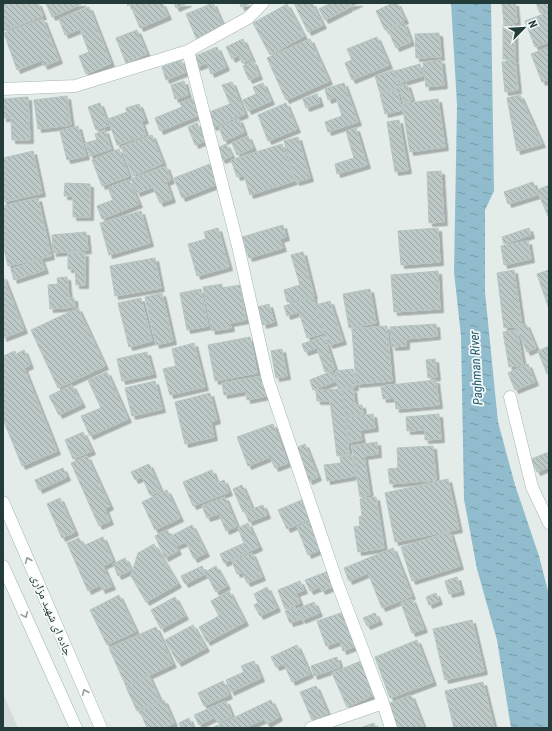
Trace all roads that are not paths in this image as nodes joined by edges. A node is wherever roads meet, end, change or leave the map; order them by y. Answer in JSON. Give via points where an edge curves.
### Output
{"nodes":[{"id":1,"x":263,"y":3,"type":"edge"},
{"id":2,"x":188,"y":51,"type":"junction"},
{"id":3,"x":3,"y":90,"type":"edge"},
{"id":4,"x":510,"y":397,"type":"dead end"},
{"id":5,"x":3,"y":502,"type":"edge"},
{"id":6,"x":549,"y":523,"type":"edge"},
{"id":7,"x":3,"y":566,"type":"edge"},
{"id":8,"x":383,"y":703,"type":"junction"},
{"id":9,"x":76,"y":728,"type":"edge"},
{"id":10,"x":101,"y":728,"type":"edge"},
{"id":11,"x":311,"y":728,"type":"edge"},
{"id":12,"x":391,"y":728,"type":"edge"}],
"edges":[{"from":1,"to":2,"type":"street","via":[[248,18]]},
{"from":2,"to":3,"type":"street","via":[[75,86]]},
{"from":2,"to":8,"type":"street","via":[[238,246],[268,380],[338,585]]},
{"from":4,"to":6,"type":"street","via":[[532,487]]},
{"from":10,"to":5,"type":"street","name":"جاده ای شهید مزاری","one_way":true},
{"from":7,"to":9,"type":"street","name":"جاده ای شهید مزاری","one_way":true},
{"from":8,"to":11,"type":"street"},
{"from":8,"to":12,"type":"street"}]}
